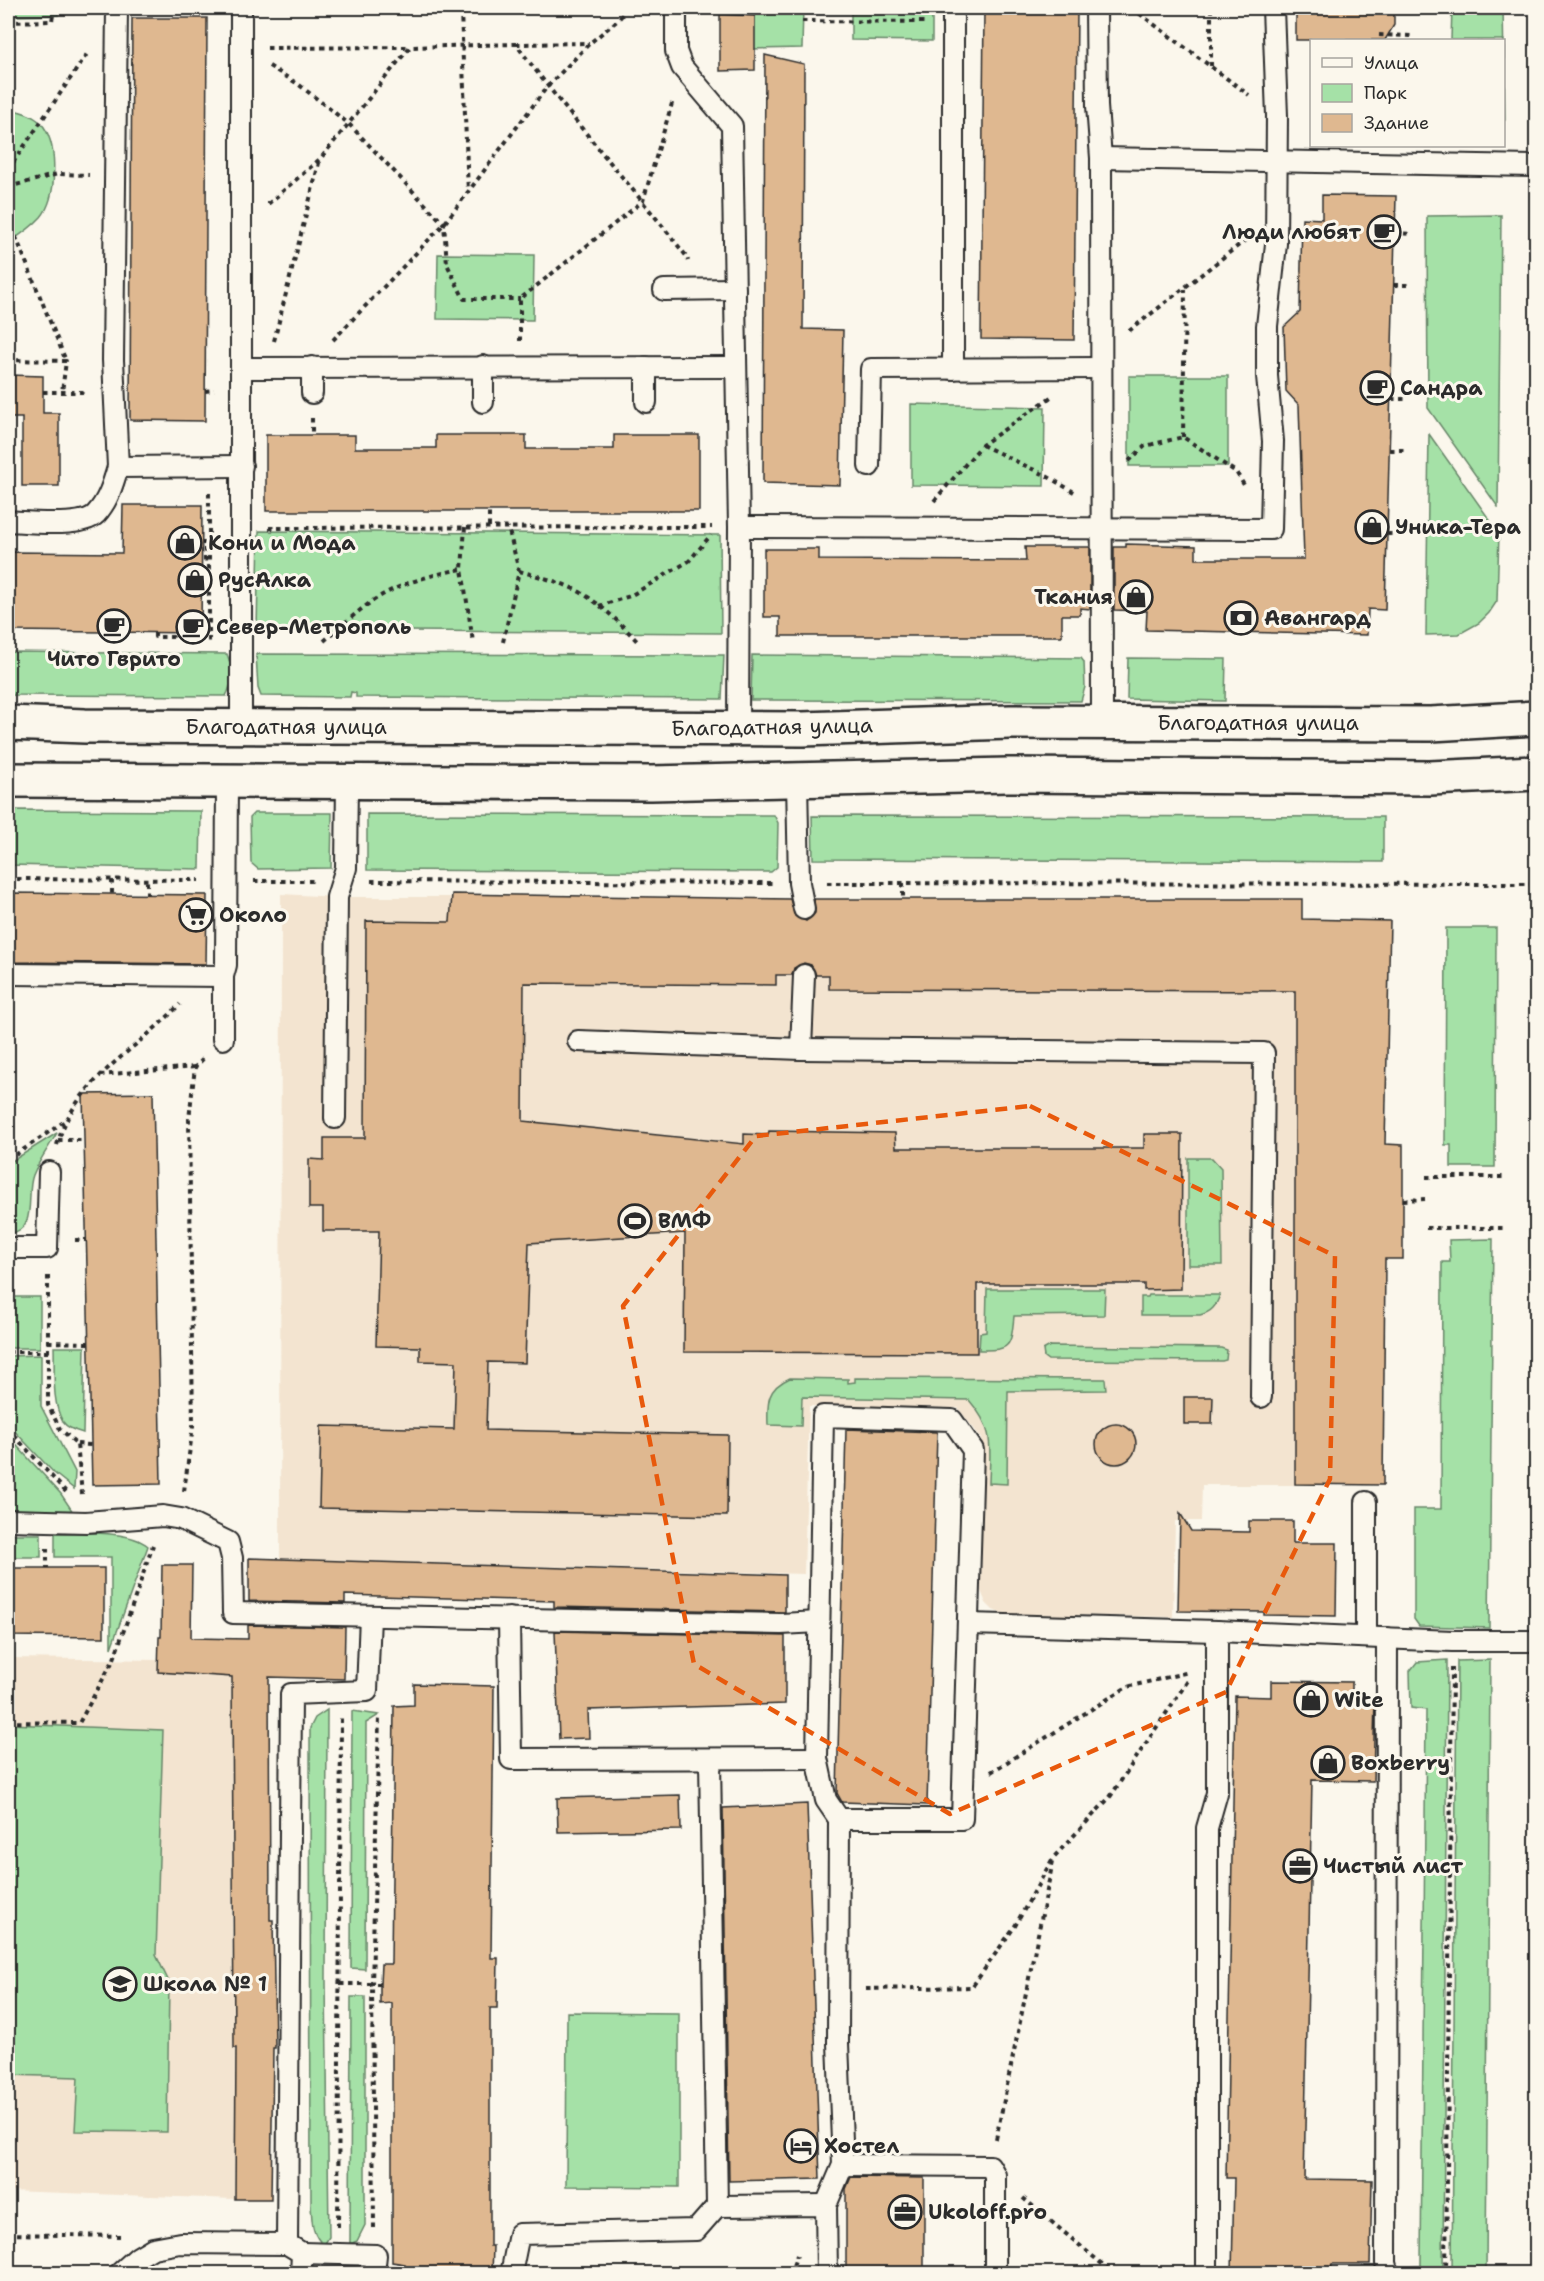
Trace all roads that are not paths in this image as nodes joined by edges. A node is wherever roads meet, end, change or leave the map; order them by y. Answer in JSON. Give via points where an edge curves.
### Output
{"nodes":[{"id":1,"x":241,"y":8,"type":"edge"},
{"id":2,"x":676,"y":8,"type":"edge"},
{"id":3,"x":1095,"y":8,"type":"edge"},
{"id":4,"x":1273,"y":8,"type":"edge"},
{"id":5,"x":117,"y":10,"type":"edge"},
{"id":6,"x":954,"y":15,"type":"edge"},
{"id":7,"x":1101,"y":158,"type":"junction"},
{"id":8,"x":1278,"y":163,"type":"junction"},
{"id":9,"x":1536,"y":166,"type":"edge"},
{"id":10,"x":735,"y":289,"type":"junction"},
{"id":11,"x":664,"y":290,"type":"dead end"},
{"id":12,"x":1095,"y":364,"type":"junction"},
{"id":13,"x":483,"y":366,"type":"junction"},
{"id":14,"x":312,"y":367,"type":"junction"},
{"id":15,"x":646,"y":367,"type":"junction"},
{"id":16,"x":735,"y":367,"type":"junction"},
{"id":17,"x":242,"y":368,"type":"junction"},
{"id":18,"x":953,"y":369,"type":"junction"},
{"id":19,"x":312,"y":393,"type":"dead end"},
{"id":20,"x":483,"y":402,"type":"dead end"},
{"id":21,"x":646,"y":402,"type":"dead end"},
{"id":22,"x":242,"y":466,"type":"junction"},
{"id":23,"x":869,"y":466,"type":"dead end"},
{"id":24,"x":118,"y":467,"type":"junction"},
{"id":25,"x":8,"y":521,"type":"edge"},
{"id":26,"x":739,"y":527,"type":"junction"},
{"id":27,"x":1103,"y":528,"type":"junction"},
{"id":28,"x":1536,"y":718,"type":"edge"},
{"id":29,"x":1102,"y":722,"type":"junction"},
{"id":30,"x":8,"y":723,"type":"edge"},
{"id":31,"x":241,"y":727,"type":"junction"},
{"id":32,"x":738,"y":729,"type":"junction"},
{"id":33,"x":1536,"y":773,"type":"edge"},
{"id":34,"x":8,"y":780,"type":"edge"},
{"id":35,"x":227,"y":780,"type":"junction"},
{"id":36,"x":797,"y":781,"type":"junction"},
{"id":37,"x":347,"y":782,"type":"junction"},
{"id":38,"x":804,"y":909,"type":"dead end"},
{"id":39,"x":8,"y":974,"type":"edge"},
{"id":40,"x":804,"y":975,"type":"dead end"},
{"id":41,"x":214,"y":976,"type":"junction"},
{"id":42,"x":223,"y":1039,"type":"road end"},
{"id":43,"x":578,"y":1041,"type":"dead end"},
{"id":44,"x":801,"y":1049,"type":"junction"},
{"id":45,"x":335,"y":1118,"type":"dead end"},
{"id":46,"x":49,"y":1172,"type":"road end"},
{"id":47,"x":8,"y":1248,"type":"edge"},
{"id":48,"x":1261,"y":1397,"type":"dead end"},
{"id":49,"x":1366,"y":1502,"type":"dead end"},
{"id":50,"x":8,"y":1520,"type":"edge"},
{"id":51,"x":370,"y":1616,"type":"junction"},
{"id":52,"x":509,"y":1618,"type":"junction"},
{"id":53,"x":819,"y":1622,"type":"junction"},
{"id":54,"x":968,"y":1624,"type":"junction"},
{"id":55,"x":1216,"y":1631,"type":"junction"},
{"id":56,"x":1366,"y":1637,"type":"junction"},
{"id":57,"x":1387,"y":1638,"type":"junction"},
{"id":58,"x":1536,"y":1641,"type":"edge"},
{"id":59,"x":818,"y":1758,"type":"junction"},
{"id":60,"x":710,"y":1760,"type":"junction"},
{"id":61,"x":839,"y":1819,"type":"junction"},
{"id":62,"x":843,"y":2165,"type":"junction"},
{"id":63,"x":826,"y":2205,"type":"junction"},
{"id":64,"x":717,"y":2206,"type":"junction"},
{"id":65,"x":295,"y":2248,"type":"junction"},
{"id":66,"x":143,"y":2259,"type":"edge"},
{"id":67,"x":375,"y":2264,"type":"edge"},
{"id":68,"x":119,"y":2274,"type":"edge"},
{"id":69,"x":301,"y":2274,"type":"edge"},
{"id":70,"x":511,"y":2274,"type":"edge"},
{"id":71,"x":827,"y":2274,"type":"edge"},
{"id":72,"x":995,"y":2274,"type":"edge"},
{"id":73,"x":1207,"y":2274,"type":"edge"},
{"id":74,"x":1389,"y":2274,"type":"edge"}],
"edges":[{"from":1,"to":17,"type":"lane"},
{"from":2,"to":10,"type":"lane","via":[[676,51],[682,67],[732,126]]},
{"from":3,"to":7,"type":"lane"},
{"from":4,"to":8,"type":"lane"},
{"from":5,"to":24,"type":"lane","via":[[114,392]]},
{"from":6,"to":18,"type":"lane"},
{"from":7,"to":8,"type":"lane"},
{"from":7,"to":12,"type":"lane"},
{"from":8,"to":9,"type":"lane"},
{"from":8,"to":27,"type":"lane","via":[[1276,244],[1267,326],[1273,441],[1271,529]]},
{"from":10,"to":11,"type":"lane"},
{"from":10,"to":16,"type":"lane"},
{"from":12,"to":18,"type":"lane"},
{"from":12,"to":27,"type":"lane"},
{"from":13,"to":14,"type":"lane"},
{"from":13,"to":15,"type":"lane"},
{"from":13,"to":20,"type":"lane"},
{"from":14,"to":17,"type":"lane"},
{"from":14,"to":19,"type":"lane"},
{"from":15,"to":16,"type":"lane"},
{"from":15,"to":21,"type":"lane"},
{"from":16,"to":26,"type":"lane"},
{"from":17,"to":22,"type":"lane"},
{"from":18,"to":23,"type":"lane","via":[[871,369]]},
{"from":22,"to":24,"type":"lane"},
{"from":22,"to":31,"type":"lane"},
{"from":24,"to":25,"type":"lane","via":[[110,493],[94,516],[74,523]]},
{"from":26,"to":27,"type":"lane"},
{"from":26,"to":32,"type":"lane"},
{"from":27,"to":29,"type":"lane"},
{"from":28,"to":29,"type":"main road","name":"Благодатная улица","via":[[1431,724]]},
{"from":29,"to":32,"type":"main road","name":"Благодатная улица"},
{"from":30,"to":31,"type":"main road","name":"Благодатная улица"},
{"from":31,"to":32,"type":"main road","name":"Благодатная улица"},
{"from":33,"to":36,"type":"main road","via":[[1430,778],[1008,775]]},
{"from":34,"to":35,"type":"main road"},
{"from":35,"to":37,"type":"main road"},
{"from":35,"to":41,"type":"lane","via":[[226,965]]},
{"from":36,"to":37,"type":"main road"},
{"from":36,"to":38,"type":"lane","via":[[799,883]]},
{"from":37,"to":45,"type":"lane","via":[[346,868],[337,897]]},
{"from":39,"to":41,"type":"lane"},
{"from":40,"to":44,"type":"lane"},
{"from":41,"to":42,"type":"lane"},
{"from":43,"to":44,"type":"lane"},
{"from":44,"to":48,"type":"lane","via":[[1264,1053]]},
{"from":46,"to":47,"type":"lane","via":[[47,1248]]},
{"from":49,"to":56,"type":"lane"},
{"from":50,"to":51,"type":"lane","via":[[85,1516],[172,1518],[228,1542],[233,1613]]},
{"from":51,"to":52,"type":"lane"},
{"from":51,"to":65,"type":"lane","via":[[368,1691],[291,1694]]},
{"from":52,"to":53,"type":"lane"},
{"from":52,"to":60,"type":"lane","via":[[511,1759]]},
{"from":53,"to":54,"type":"lane","via":[[823,1416],[952,1420],[973,1450]]},
{"from":53,"to":59,"type":"lane"},
{"from":54,"to":55,"type":"lane"},
{"from":54,"to":61,"type":"lane","via":[[962,1819]]},
{"from":55,"to":56,"type":"lane"},
{"from":55,"to":73,"type":"lane","via":[[1217,1793],[1207,1828]]},
{"from":56,"to":57,"type":"lane"},
{"from":57,"to":58,"type":"lane"},
{"from":57,"to":74,"type":"lane"},
{"from":59,"to":60,"type":"lane"},
{"from":59,"to":61,"type":"lane","via":[[826,1800]]},
{"from":60,"to":64,"type":"lane"},
{"from":61,"to":62,"type":"lane","via":[[838,2054]]},
{"from":62,"to":63,"type":"lane"},
{"from":62,"to":72,"type":"lane","via":[[993,2170]]},
{"from":63,"to":64,"type":"lane"},
{"from":63,"to":71,"type":"lane"},
{"from":64,"to":70,"type":"lane","via":[[696,2230],[519,2234]]},
{"from":65,"to":66,"type":"lane","via":[[180,2243]]},
{"from":65,"to":67,"type":"lane","via":[[338,2253]]},
{"from":65,"to":69,"type":"lane"},
{"from":66,"to":68,"type":"lane"}]}
